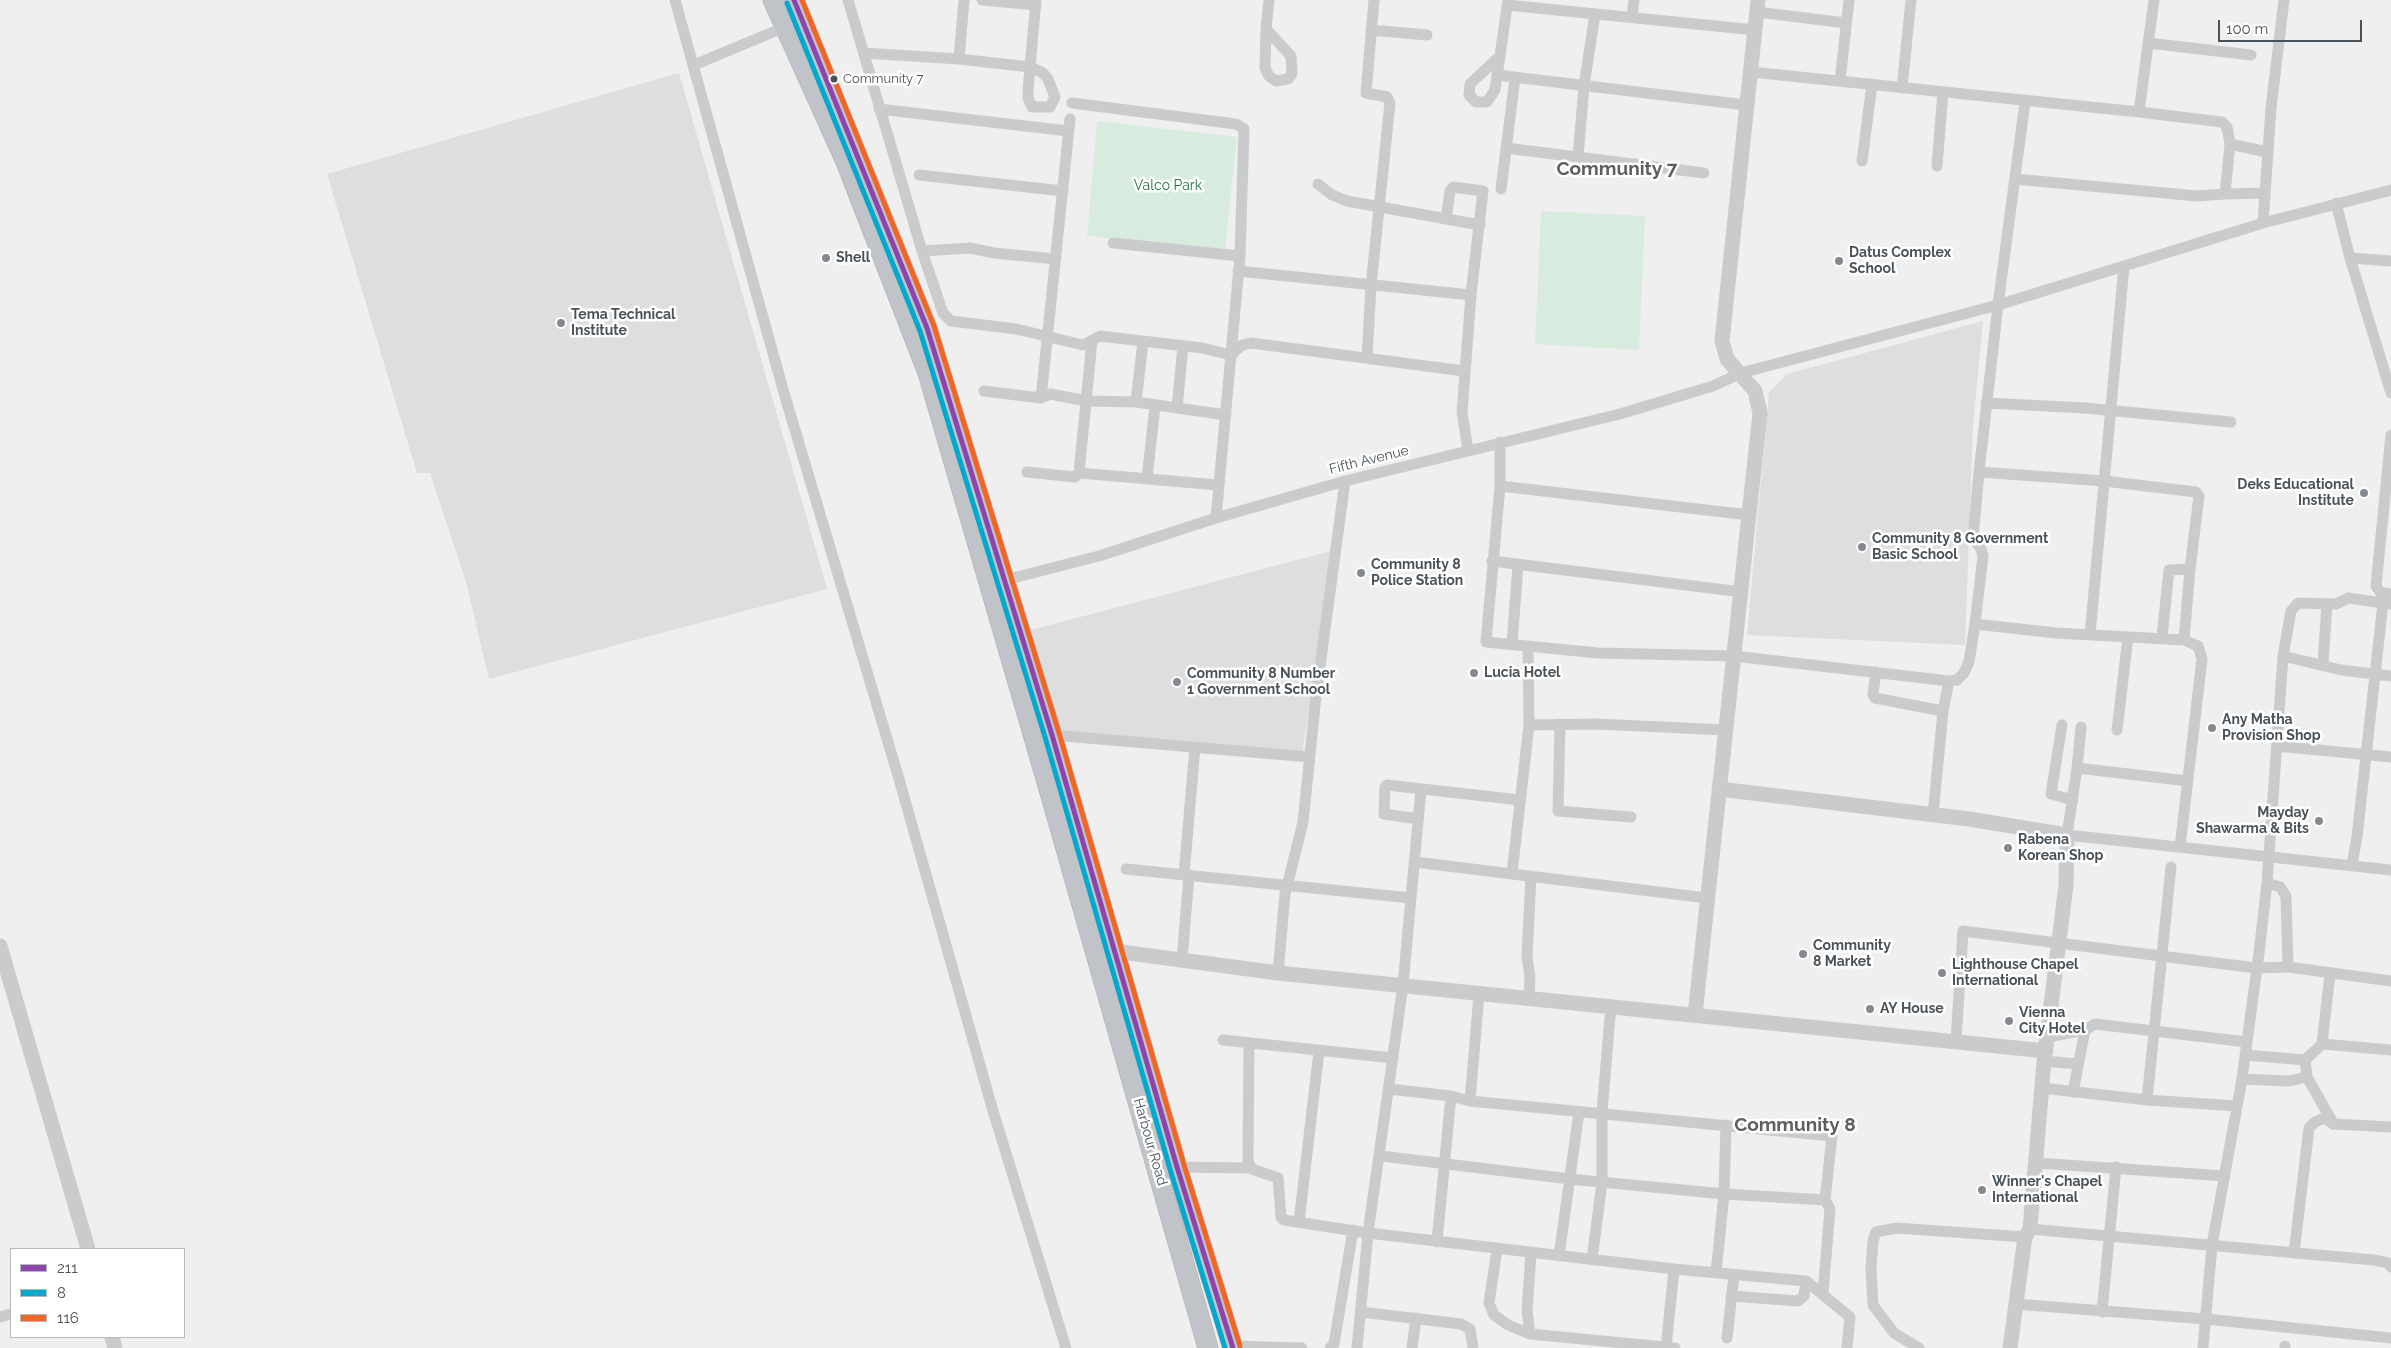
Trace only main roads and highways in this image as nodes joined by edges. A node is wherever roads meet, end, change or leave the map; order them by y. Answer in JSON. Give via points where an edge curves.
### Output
{"nodes":[{"id":1,"x":773,"y":0,"type":"edge"},
{"id":2,"x":794,"y":0,"type":"edge"},
{"id":3,"x":1232,"y":1347,"type":"edge"},
{"id":4,"x":1208,"y":1348,"type":"edge"}],
"edges":[{"from":1,"to":4,"type":"highway","name":"Harbour Road","via":[[846,162],[928,373]]},
{"from":2,"to":3,"type":"highway","name":"Harbour Road","via":[[927,328],[1052,735]]}]}
